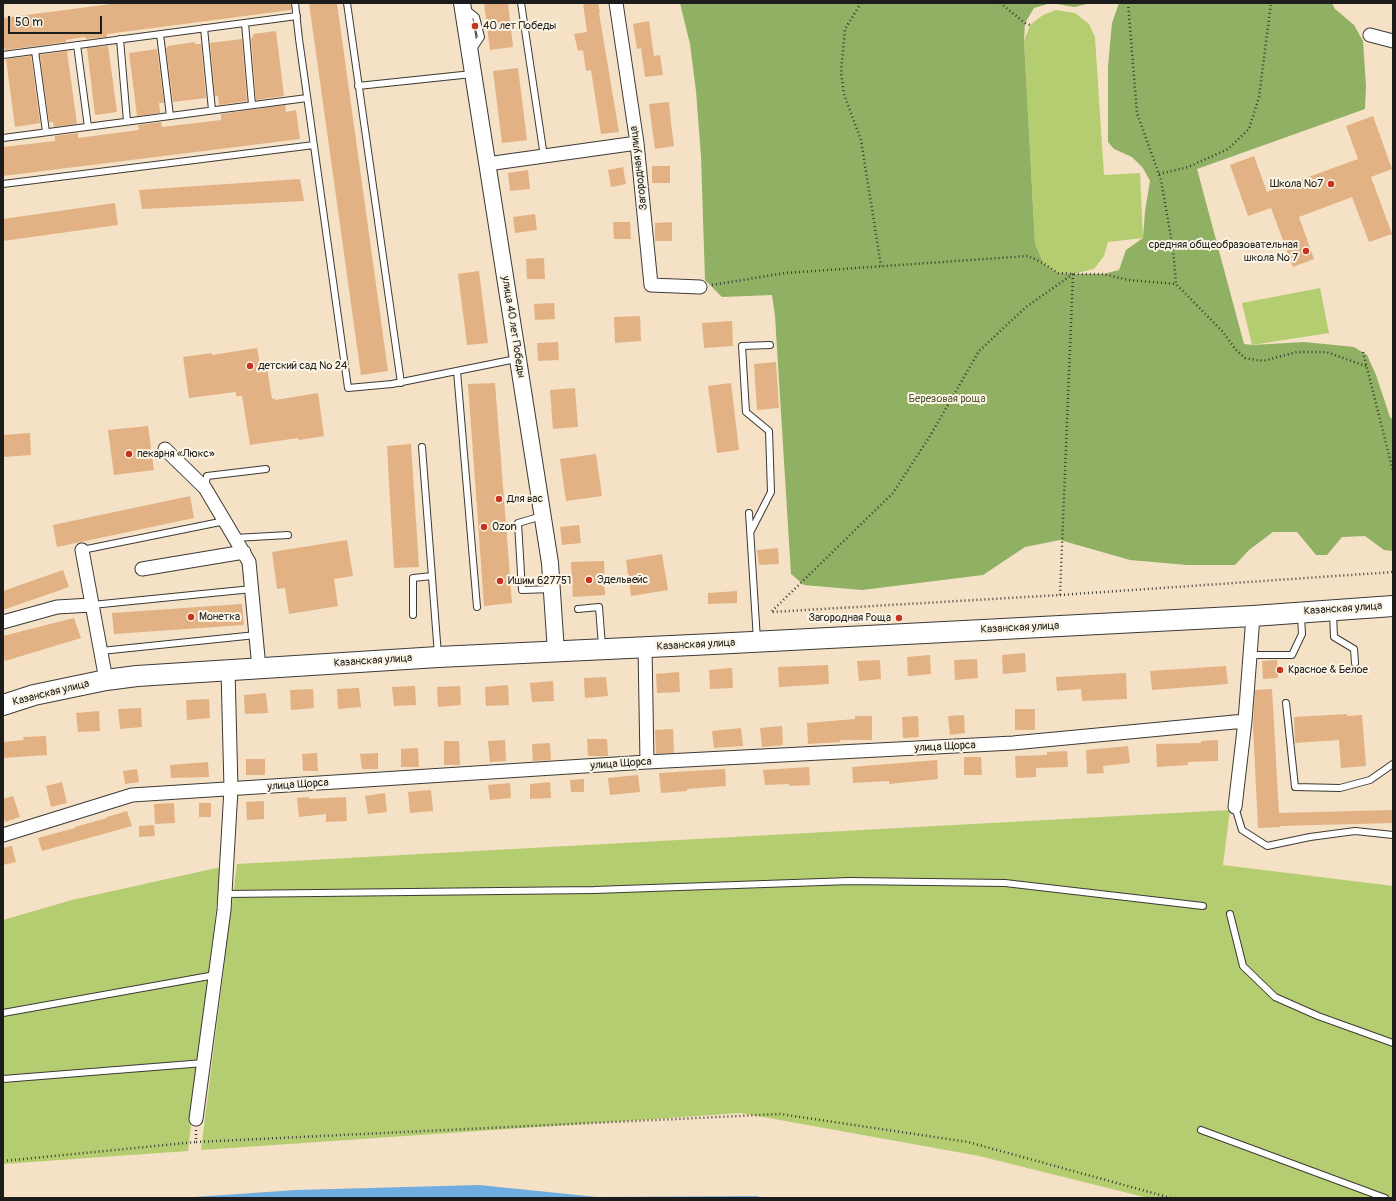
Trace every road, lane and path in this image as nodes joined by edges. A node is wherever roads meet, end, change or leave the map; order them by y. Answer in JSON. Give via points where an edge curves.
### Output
{"nodes":[{"id":1,"x":296,"y":3,"type":"edge"},
{"id":2,"x":347,"y":3,"type":"edge"},
{"id":3,"x":521,"y":3,"type":"edge"},
{"id":4,"x":616,"y":3,"type":"edge"},
{"id":5,"x":861,"y":3,"type":"edge"},
{"id":6,"x":1000,"y":3,"type":"edge"},
{"id":7,"x":1128,"y":3,"type":"edge"},
{"id":8,"x":1271,"y":3,"type":"edge"},
{"id":9,"x":462,"y":5,"type":"edge"},
{"id":10,"x":297,"y":16,"type":"junction"},
{"id":11,"x":245,"y":23,"type":"junction"},
{"id":12,"x":1030,"y":25,"type":"dead end"},
{"id":13,"x":204,"y":28,"type":"junction"},
{"id":14,"x":160,"y":34,"type":"junction"},
{"id":15,"x":1370,"y":35,"type":"dead end"},
{"id":16,"x":120,"y":39,"type":"junction"},
{"id":17,"x":1393,"y":40,"type":"edge"},
{"id":18,"x":77,"y":45,"type":"junction"},
{"id":19,"x":35,"y":50,"type":"junction"},
{"id":20,"x":3,"y":55,"type":"edge"},
{"id":21,"x":473,"y":74,"type":"junction"},
{"id":22,"x":358,"y":86,"type":"junction"},
{"id":23,"x":307,"y":98,"type":"junction"},
{"id":24,"x":252,"y":105,"type":"junction"},
{"id":25,"x":212,"y":110,"type":"junction"},
{"id":26,"x":170,"y":116,"type":"junction"},
{"id":27,"x":127,"y":121,"type":"junction"},
{"id":28,"x":88,"y":127,"type":"junction"},
{"id":29,"x":46,"y":132,"type":"junction"},
{"id":30,"x":3,"y":138,"type":"edge"},
{"id":31,"x":636,"y":143,"type":"junction"},
{"id":32,"x":314,"y":145,"type":"junction"},
{"id":33,"x":543,"y":150,"type":"dead end"},
{"id":34,"x":487,"y":164,"type":"junction"},
{"id":35,"x":1159,"y":174,"type":"junction"},
{"id":36,"x":3,"y":184,"type":"edge"},
{"id":37,"x":881,"y":266,"type":"junction"},
{"id":38,"x":1073,"y":274,"type":"junction"},
{"id":39,"x":1176,"y":284,"type":"junction"},
{"id":40,"x":700,"y":287,"type":"joint"},
{"id":41,"x":770,"y":345,"type":"dead end"},
{"id":42,"x":1363,"y":352,"type":"dead end"},
{"id":43,"x":518,"y":358,"type":"junction"},
{"id":44,"x":1366,"y":366,"type":"junction"},
{"id":45,"x":457,"y":371,"type":"junction"},
{"id":46,"x":401,"y":383,"type":"junction"},
{"id":47,"x":422,"y":447,"type":"dead end"},
{"id":48,"x":165,"y":449,"type":"dead end"},
{"id":49,"x":266,"y":469,"type":"dead end"},
{"id":50,"x":1393,"y":471,"type":"edge"},
{"id":51,"x":205,"y":488,"type":"junction"},
{"id":52,"x":750,"y":513,"type":"dead end"},
{"id":53,"x":543,"y":516,"type":"junction"},
{"id":54,"x":225,"y":521,"type":"junction"},
{"id":55,"x":751,"y":531,"type":"junction"},
{"id":56,"x":288,"y":535,"type":"dead end"},
{"id":57,"x":235,"y":538,"type":"junction"},
{"id":58,"x":82,"y":550,"type":"joint"},
{"id":59,"x":244,"y":552,"type":"junction"},
{"id":60,"x":142,"y":569,"type":"dead end"},
{"id":61,"x":1393,"y":572,"type":"edge"},
{"id":62,"x":432,"y":576,"type":"junction"},
{"id":63,"x":252,"y":589,"type":"junction"},
{"id":64,"x":552,"y":589,"type":"junction"},
{"id":65,"x":1060,"y":595,"type":"junction"},
{"id":66,"x":92,"y":605,"type":"junction"},
{"id":67,"x":1393,"y":606,"type":"edge"},
{"id":68,"x":477,"y":607,"type":"dead end"},
{"id":69,"x":578,"y":609,"type":"dead end"},
{"id":70,"x":1333,"y":610,"type":"junction"},
{"id":71,"x":1301,"y":612,"type":"junction"},
{"id":72,"x":414,"y":615,"type":"dead end"},
{"id":73,"x":1253,"y":616,"type":"junction"},
{"id":74,"x":3,"y":622,"type":"edge"},
{"id":75,"x":256,"y":635,"type":"junction"},
{"id":76,"x":757,"y":641,"type":"junction"},
{"id":77,"x":644,"y":647,"type":"junction"},
{"id":78,"x":602,"y":650,"type":"junction"},
{"id":79,"x":100,"y":651,"type":"junction"},
{"id":80,"x":556,"y":652,"type":"junction"},
{"id":81,"x":1250,"y":655,"type":"junction"},
{"id":82,"x":438,"y":657,"type":"junction"},
{"id":83,"x":1355,"y":663,"type":"dead end"},
{"id":84,"x":259,"y":668,"type":"junction"},
{"id":85,"x":228,"y":670,"type":"junction"},
{"id":86,"x":106,"y":680,"type":"junction"},
{"id":87,"x":1286,"y":703,"type":"dead end"},
{"id":88,"x":3,"y":705,"type":"edge"},
{"id":89,"x":1245,"y":721,"type":"junction"},
{"id":90,"x":647,"y":762,"type":"junction"},
{"id":91,"x":1393,"y":764,"type":"edge"},
{"id":92,"x":231,"y":789,"type":"junction"},
{"id":93,"x":1235,"y":806,"type":"joint"},
{"id":94,"x":3,"y":834,"type":"edge"},
{"id":95,"x":1393,"y":835,"type":"edge"},
{"id":96,"x":225,"y":894,"type":"junction"},
{"id":97,"x":1203,"y":906,"type":"dead end"},
{"id":98,"x":1230,"y":914,"type":"dead end"},
{"id":99,"x":216,"y":975,"type":"junction"},
{"id":100,"x":3,"y":1013,"type":"edge"},
{"id":101,"x":1393,"y":1044,"type":"edge"},
{"id":102,"x":204,"y":1063,"type":"junction"},
{"id":103,"x":3,"y":1079,"type":"edge"},
{"id":104,"x":196,"y":1119,"type":"joint"},
{"id":105,"x":1201,"y":1130,"type":"dead end"},
{"id":106,"x":196,"y":1142,"type":"junction"},
{"id":107,"x":3,"y":1161,"type":"edge"},
{"id":108,"x":1171,"y":1198,"type":"edge"},
{"id":109,"x":1385,"y":1198,"type":"edge"}],
"edges":[{"from":1,"to":10,"type":"lane"},
{"from":2,"to":22,"type":"lane"},
{"from":3,"to":33,"type":"lane"},
{"from":4,"to":31,"type":"street","name":"Загородная улица"},
{"from":5,"to":37,"type":"path","via":[[845,29],[841,72],[844,94],[861,140]]},
{"from":6,"to":12,"type":"path"},
{"from":7,"to":35,"type":"path","via":[[1137,113]]},
{"from":8,"to":35,"type":"path","via":[[1259,97],[1249,129],[1228,149],[1188,167]]},
{"from":9,"to":21,"type":"street","name":"улица 40 лет Победы"},
{"from":10,"to":11,"type":"lane"},
{"from":10,"to":23,"type":"lane"},
{"from":11,"to":13,"type":"lane"},
{"from":11,"to":24,"type":"lane"},
{"from":13,"to":14,"type":"lane"},
{"from":13,"to":25,"type":"lane"},
{"from":14,"to":16,"type":"lane"},
{"from":14,"to":26,"type":"lane"},
{"from":15,"to":17,"type":"street"},
{"from":16,"to":18,"type":"lane"},
{"from":16,"to":27,"type":"lane"},
{"from":18,"to":19,"type":"lane"},
{"from":18,"to":28,"type":"lane"},
{"from":19,"to":20,"type":"lane"},
{"from":19,"to":29,"type":"lane"},
{"from":21,"to":22,"type":"lane"},
{"from":21,"to":34,"type":"street","name":"улица 40 лет Победы"},
{"from":22,"to":46,"type":"lane"},
{"from":23,"to":24,"type":"lane"},
{"from":23,"to":32,"type":"lane"},
{"from":24,"to":25,"type":"lane"},
{"from":25,"to":26,"type":"lane"},
{"from":26,"to":27,"type":"lane"},
{"from":27,"to":28,"type":"lane"},
{"from":28,"to":29,"type":"lane"},
{"from":29,"to":30,"type":"lane"},
{"from":31,"to":34,"type":"street"},
{"from":31,"to":40,"type":"street","name":"Загородная улица","via":[[652,285]]},
{"from":32,"to":36,"type":"lane"},
{"from":32,"to":46,"type":"lane","via":[[348,388]]},
{"from":34,"to":43,"type":"street","name":"улица 40 лет Победы"},
{"from":35,"to":39,"type":"path"},
{"from":37,"to":38,"type":"path","via":[[1028,256],[1058,273]]},
{"from":37,"to":40,"type":"path","via":[[785,273]]},
{"from":38,"to":39,"type":"path","via":[[1103,274],[1128,280]]},
{"from":38,"to":65,"type":"path"},
{"from":38,"to":65,"type":"path","via":[[1026,307],[979,351],[930,436],[893,493],[771,612]]},
{"from":39,"to":44,"type":"path","via":[[1224,332],[1235,349],[1245,358],[1264,361],[1296,352],[1326,352]]},
{"from":41,"to":55,"type":"lane","via":[[742,346],[746,412],[769,431],[772,492]]},
{"from":42,"to":44,"type":"path"},
{"from":43,"to":45,"type":"lane"},
{"from":43,"to":53,"type":"street","name":"улица 40 лет Победы"},
{"from":44,"to":50,"type":"path"},
{"from":45,"to":46,"type":"lane"},
{"from":45,"to":68,"type":"lane"},
{"from":47,"to":62,"type":"lane"},
{"from":48,"to":51,"type":"street"},
{"from":49,"to":51,"type":"lane","via":[[207,476]]},
{"from":51,"to":54,"type":"street"},
{"from":52,"to":55,"type":"lane"},
{"from":53,"to":64,"type":"street","name":"улица 40 лет Победы"},
{"from":53,"to":64,"type":"lane","via":[[518,523],[522,590]]},
{"from":54,"to":57,"type":"street"},
{"from":54,"to":58,"type":"lane"},
{"from":55,"to":76,"type":"lane"},
{"from":56,"to":57,"type":"lane"},
{"from":57,"to":59,"type":"street"},
{"from":58,"to":66,"type":"street"},
{"from":59,"to":60,"type":"street"},
{"from":59,"to":63,"type":"street","via":[[250,562]]},
{"from":61,"to":65,"type":"path"},
{"from":62,"to":72,"type":"lane","via":[[413,578]]},
{"from":62,"to":82,"type":"lane"},
{"from":63,"to":66,"type":"lane"},
{"from":63,"to":75,"type":"street"},
{"from":64,"to":80,"type":"street","name":"улица 40 лет Победы"},
{"from":66,"to":74,"type":"street","via":[[57,607]]},
{"from":66,"to":79,"type":"street"},
{"from":67,"to":70,"type":"main road","name":"Казанская улица"},
{"from":69,"to":78,"type":"lane","via":[[599,607]]},
{"from":70,"to":71,"type":"main road","name":"Казанская улица"},
{"from":70,"to":83,"type":"lane","via":[[1334,637],[1354,649]]},
{"from":71,"to":73,"type":"main road","name":"Казанская улица"},
{"from":71,"to":81,"type":"lane","via":[[1302,634],[1292,655]]},
{"from":73,"to":76,"type":"main road","name":"Казанская улица"},
{"from":73,"to":81,"type":"street"},
{"from":75,"to":79,"type":"lane"},
{"from":75,"to":84,"type":"street"},
{"from":76,"to":77,"type":"main road","name":"Казанская улица"},
{"from":77,"to":78,"type":"main road","name":"Казанская улица"},
{"from":77,"to":90,"type":"street"},
{"from":78,"to":80,"type":"main road","name":"Казанская улица"},
{"from":79,"to":86,"type":"street"},
{"from":80,"to":82,"type":"main road","name":"Казанская улица"},
{"from":81,"to":89,"type":"street"},
{"from":82,"to":84,"type":"main road","name":"Казанская улица"},
{"from":84,"to":85,"type":"main road","name":"Казанская улица"},
{"from":85,"to":86,"type":"main road","name":"Казанская улица"},
{"from":85,"to":92,"type":"street"},
{"from":86,"to":88,"type":"main road","name":"Казанская улица","via":[[34,695]]},
{"from":87,"to":91,"type":"lane","via":[[1295,787],[1340,788],[1370,780]]},
{"from":89,"to":90,"type":"street","name":"улица Щорса","via":[[1013,743]]},
{"from":89,"to":93,"type":"street"},
{"from":90,"to":92,"type":"street","name":"улица Щорса"},
{"from":92,"to":94,"type":"street","name":"улица Щорса","via":[[132,795]]},
{"from":92,"to":96,"type":"street"},
{"from":93,"to":95,"type":"lane","via":[[1242,830],[1267,846],[1355,831]]},
{"from":96,"to":97,"type":"lane","via":[[594,890],[850,881],[1005,883]]},
{"from":96,"to":99,"type":"street"},
{"from":98,"to":101,"type":"lane","via":[[1243,966],[1275,997]]},
{"from":99,"to":100,"type":"lane"},
{"from":99,"to":102,"type":"street"},
{"from":102,"to":103,"type":"lane"},
{"from":102,"to":104,"type":"street"},
{"from":104,"to":106,"type":"path"},
{"from":105,"to":109,"type":"lane"},
{"from":106,"to":107,"type":"path"},
{"from":106,"to":108,"type":"path","via":[[780,1114],[968,1142]]}]}
